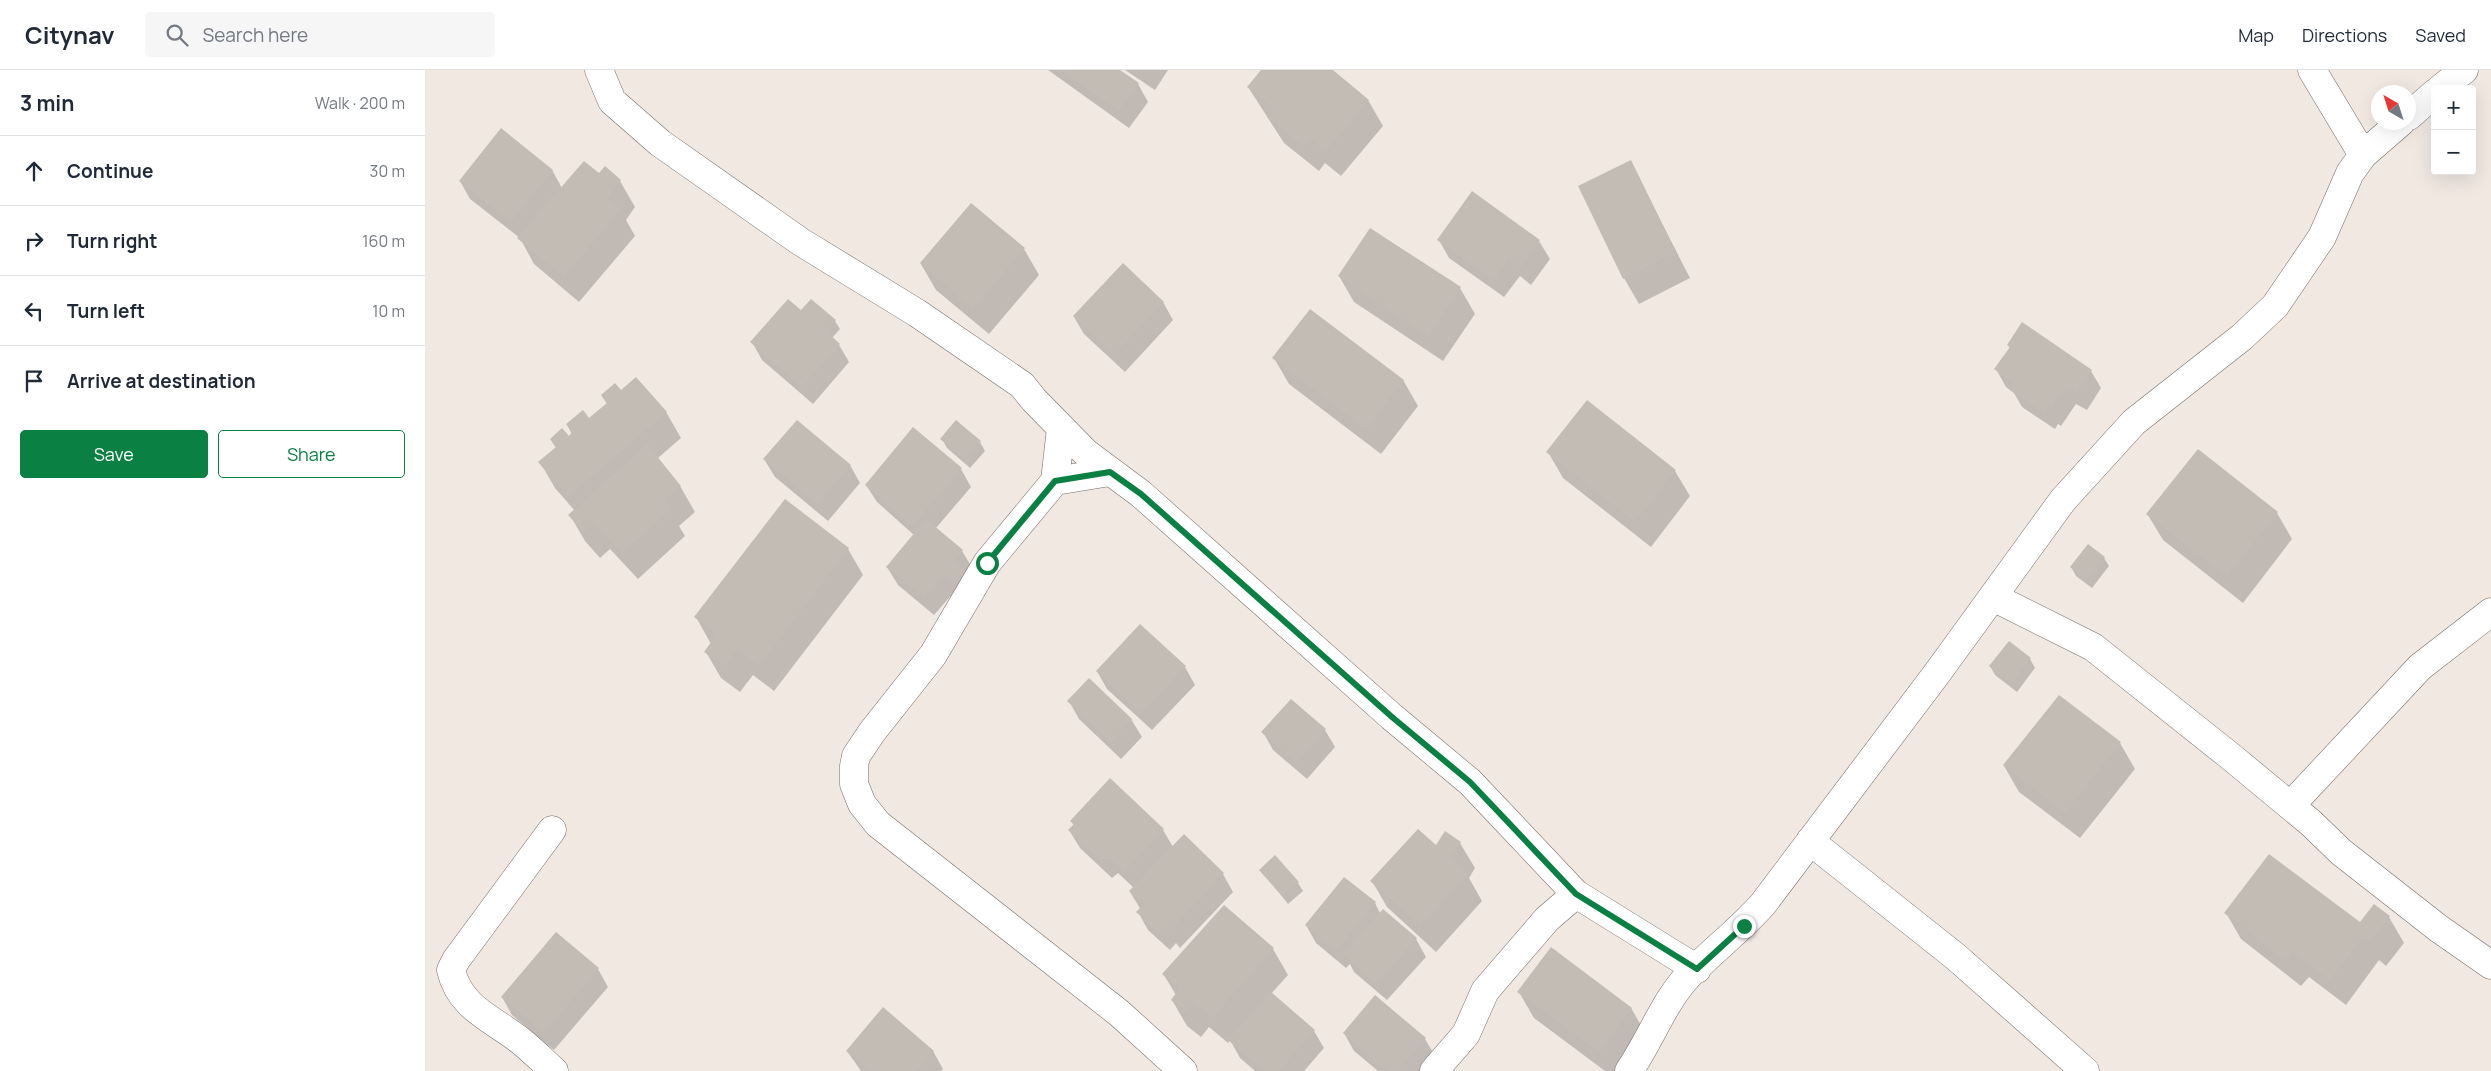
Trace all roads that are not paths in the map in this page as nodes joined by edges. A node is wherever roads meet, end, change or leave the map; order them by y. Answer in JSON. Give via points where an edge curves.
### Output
{"nodes":[{"id":1,"x":599,"y":70,"type":"edge"},
{"id":2,"x":2312,"y":70,"type":"edge"},
{"id":3,"x":2464,"y":70,"type":"edge"},
{"id":4,"x":2445,"y":85,"type":"edge"},
{"id":5,"x":2431,"y":97,"type":"edge"},
{"id":6,"x":2416,"y":110,"type":"edge"},
{"id":7,"x":2392,"y":130,"type":"edge"},
{"id":8,"x":2363,"y":155,"type":"junction"},
{"id":9,"x":1061,"y":428,"type":"junction"},
{"id":10,"x":1110,"y":472,"type":"junction"},
{"id":11,"x":1055,"y":481,"type":"junction"},
{"id":12,"x":1993,"y":597,"type":"junction"},
{"id":13,"x":2491,"y":612,"type":"edge"},
{"id":14,"x":2290,"y":806,"type":"junction"},
{"id":15,"x":552,"y":830,"type":"dead end"},
{"id":16,"x":1810,"y":841,"type":"junction"},
{"id":17,"x":1576,"y":894,"type":"junction"},
{"id":18,"x":2491,"y":965,"type":"edge"},
{"id":19,"x":1697,"y":969,"type":"junction"},
{"id":20,"x":554,"y":1071,"type":"edge"},
{"id":21,"x":1183,"y":1071,"type":"edge"},
{"id":22,"x":1434,"y":1071,"type":"edge"},
{"id":23,"x":1629,"y":1071,"type":"edge"},
{"id":24,"x":2085,"y":1071,"type":"edge"}],
"edges":[{"from":1,"to":9,"type":"street","via":[[612,100],[660,143],[801,242],[917,313],[1022,385]]},
{"from":2,"to":8,"type":"street"},
{"from":3,"to":4,"type":"street"},
{"from":5,"to":6,"type":"street"},
{"from":7,"to":8,"type":"street"},
{"from":8,"to":12,"type":"street","via":[[2350,173],[2322,237],[2275,306],[2242,337],[2134,422],[2063,500]]},
{"from":9,"to":10,"type":"street"},
{"from":9,"to":11,"type":"street"},
{"from":10,"to":11,"type":"street"},
{"from":10,"to":17,"type":"street","via":[[1141,494],[1470,782]]},
{"from":11,"to":21,"type":"street","via":[[987,563],[933,655],[872,732],[857,756],[854,784],[862,804],[878,824],[1119,1013]]},
{"from":12,"to":14,"type":"street","via":[[2093,647]]},
{"from":12,"to":16,"type":"street"},
{"from":13,"to":14,"type":"street","via":[[2420,667]]},
{"from":14,"to":18,"type":"street","via":[[2341,852]]},
{"from":15,"to":20,"type":"street","via":[[451,970],[458,991],[468,1003],[522,1042]]},
{"from":16,"to":19,"type":"street","via":[[1744,926]]},
{"from":16,"to":24,"type":"street","via":[[1956,957]]},
{"from":17,"to":19,"type":"street"},
{"from":17,"to":22,"type":"street","via":[[1547,919],[1485,991],[1466,1034]]},
{"from":19,"to":23,"type":"street","via":[[1675,993]]}]}
